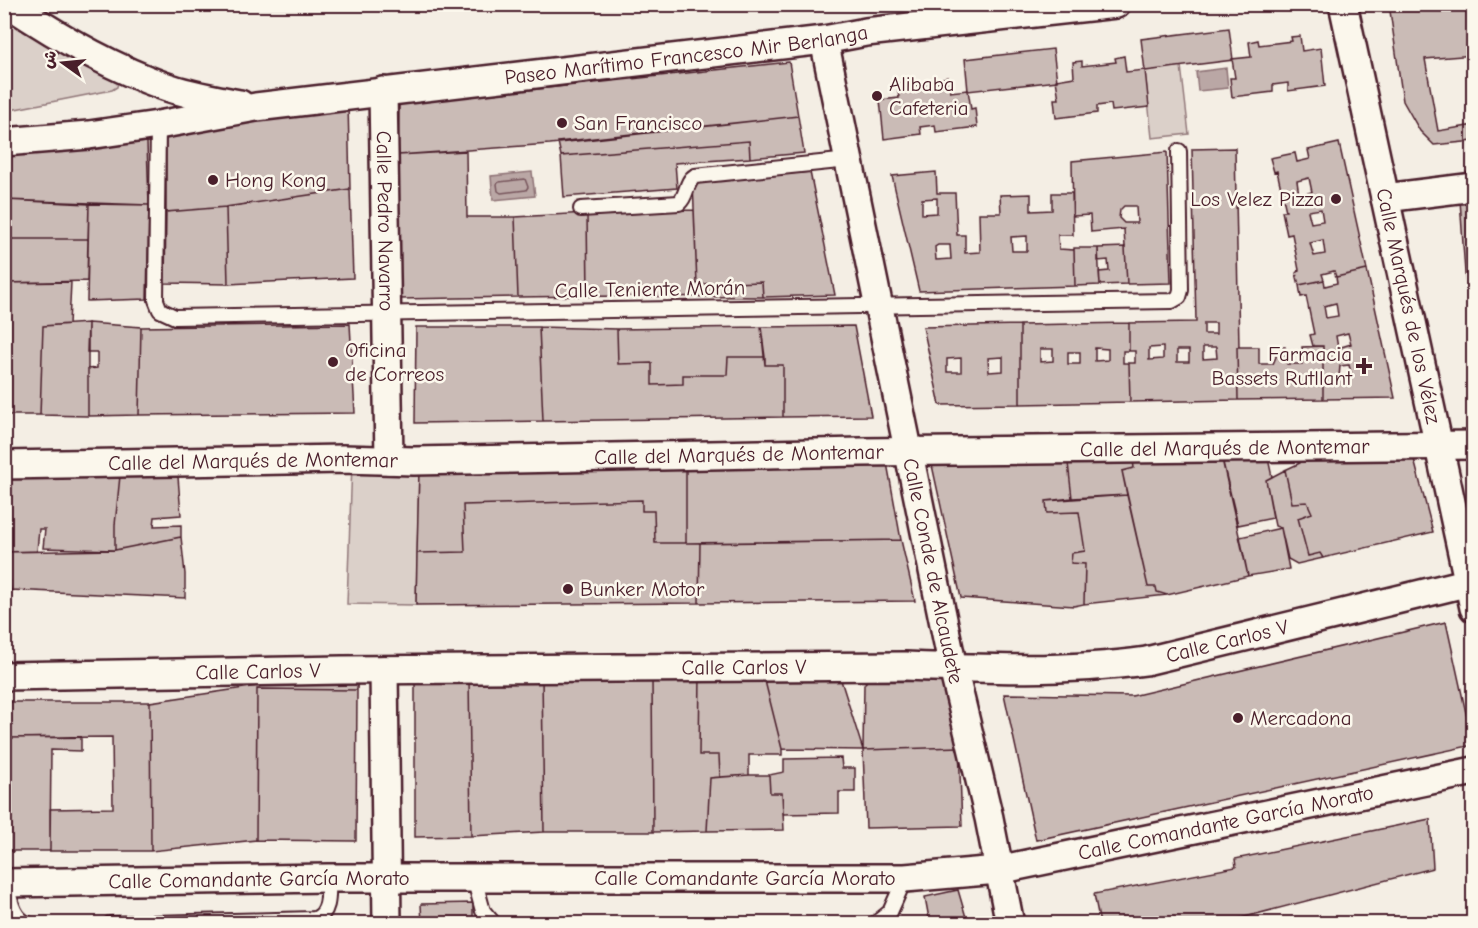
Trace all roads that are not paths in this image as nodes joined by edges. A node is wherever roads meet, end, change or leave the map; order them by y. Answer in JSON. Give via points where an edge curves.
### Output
{"nodes":[{"id":1,"x":9,"y":4,"type":"edge"},
{"id":2,"x":1116,"y":4,"type":"edge"},
{"id":3,"x":1343,"y":4,"type":"edge"},
{"id":4,"x":824,"y":40,"type":"junction"},
{"id":5,"x":383,"y":91,"type":"junction"},
{"id":6,"x":256,"y":107,"type":"junction"},
{"id":7,"x":158,"y":125,"type":"junction"},
{"id":8,"x":4,"y":142,"type":"edge"},
{"id":9,"x":1179,"y":151,"type":"dead end"},
{"id":10,"x":849,"y":160,"type":"junction"},
{"id":11,"x":1473,"y":187,"type":"edge"},
{"id":12,"x":1385,"y":198,"type":"junction"},
{"id":13,"x":581,"y":209,"type":"dead end"},
{"id":14,"x":879,"y":306,"type":"junction"},
{"id":15,"x":387,"y":313,"type":"junction"},
{"id":16,"x":1438,"y":444,"type":"junction"},
{"id":17,"x":1473,"y":445,"type":"edge"},
{"id":18,"x":909,"y":451,"type":"junction"},
{"id":19,"x":389,"y":460,"type":"junction"},
{"id":20,"x":4,"y":465,"type":"edge"},
{"id":21,"x":1472,"y":591,"type":"edge"},
{"id":22,"x":953,"y":668,"type":"junction"},
{"id":23,"x":384,"y":670,"type":"junction"},
{"id":24,"x":4,"y":676,"type":"edge"},
{"id":25,"x":1473,"y":771,"type":"edge"},
{"id":26,"x":998,"y":870,"type":"junction"},
{"id":27,"x":328,"y":878,"type":"junction"},
{"id":28,"x":387,"y":878,"type":"junction"},
{"id":29,"x":474,"y":878,"type":"junction"},
{"id":30,"x":905,"y":878,"type":"junction"},
{"id":31,"x":5,"y":883,"type":"edge"},
{"id":32,"x":28,"y":924,"type":"edge"},
{"id":33,"x":110,"y":924,"type":"edge"},
{"id":34,"x":387,"y":924,"type":"edge"},
{"id":35,"x":495,"y":924,"type":"edge"},
{"id":36,"x":875,"y":924,"type":"edge"},
{"id":37,"x":1010,"y":924,"type":"edge"}],
"edges":[{"from":1,"to":6,"type":"street","name":"Paseo Marítimo Francesco Mir Berlanga","via":[[122,70],[201,97]]},
{"from":2,"to":4,"type":"street","name":"Paseo Marítimo Francesco Mir Berlanga"},
{"from":3,"to":12,"type":"street","name":"Calle Marqués de los Vélez"},
{"from":4,"to":5,"type":"street","name":"Paseo Marítimo Francesco Mir Berlanga"},
{"from":4,"to":10,"type":"street","name":"Calle Conde de Alcaudete"},
{"from":5,"to":6,"type":"street","name":"Paseo Marítimo Francesco Mir Berlanga"},
{"from":5,"to":15,"type":"street","name":"Calle Pedro Navarro"},
{"from":6,"to":7,"type":"street","name":"Paseo Marítimo Francesco Mir Berlanga"},
{"from":7,"to":8,"type":"street","name":"Paseo Marítimo Francesco Mir Berlanga"},
{"from":7,"to":15,"type":"lane","name":"Calle Teniente Morán","via":[[156,300],[160,310],[175,317]]},
{"from":9,"to":14,"type":"lane","name":"Calle Teniente Morán","via":[[1182,290],[1175,300]]},
{"from":10,"to":13,"type":"lane","via":[[695,176],[679,203]]},
{"from":10,"to":14,"type":"street","name":"Calle Conde de Alcaudete"},
{"from":11,"to":12,"type":"street"},
{"from":12,"to":16,"type":"street","name":"Calle Marqués de los Vélez"},
{"from":14,"to":15,"type":"lane","name":"Calle Teniente Morán"},
{"from":14,"to":18,"type":"street","name":"Calle Conde de Alcaudete"},
{"from":15,"to":19,"type":"street","name":"Calle Pedro Navarro"},
{"from":16,"to":17,"type":"street","name":"Calle del Marqués de Montemar"},
{"from":16,"to":18,"type":"street","name":"Calle del Marqués de Montemar"},
{"from":16,"to":21,"type":"street","name":"Calle Marqués de los Vélez"},
{"from":18,"to":19,"type":"street","name":"Calle del Marqués de Montemar"},
{"from":18,"to":22,"type":"street","name":"Calle Conde de Alcaudete"},
{"from":19,"to":20,"type":"street","name":"Calle del Marqués de Montemar"},
{"from":21,"to":22,"type":"street","name":"Calle Carlos V","via":[[1146,661],[1100,667]]},
{"from":22,"to":23,"type":"street","name":"Calle Carlos V"},
{"from":22,"to":26,"type":"street","name":"Calle Conde de Alcaudete"},
{"from":23,"to":24,"type":"street","name":"Calle Carlos V"},
{"from":23,"to":28,"type":"street"},
{"from":25,"to":26,"type":"street","name":"Calle Comandante García Morato"},
{"from":26,"to":30,"type":"street","name":"Calle Comandante García Morato"},
{"from":26,"to":37,"type":"street","name":"Calle Conde de Alcaudete"},
{"from":27,"to":28,"type":"street","name":"Calle Comandante García Morato"},
{"from":27,"to":31,"type":"street","name":"Calle Comandante García Morato"},
{"from":27,"to":33,"type":"lane","via":[[327,906],[315,919]]},
{"from":28,"to":29,"type":"street","name":"Calle Comandante García Morato"},
{"from":28,"to":34,"type":"street"},
{"from":29,"to":30,"type":"street","name":"Calle Comandante García Morato"},
{"from":29,"to":35,"type":"lane","via":[[483,911]]},
{"from":30,"to":36,"type":"lane","via":[[890,912]]},
{"from":31,"to":32,"type":"lane","via":[[18,918]]}]}
